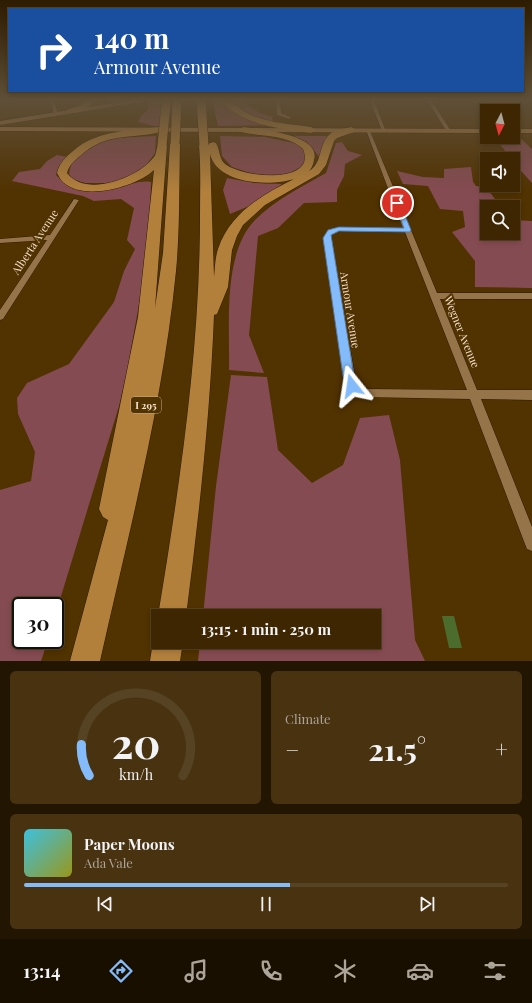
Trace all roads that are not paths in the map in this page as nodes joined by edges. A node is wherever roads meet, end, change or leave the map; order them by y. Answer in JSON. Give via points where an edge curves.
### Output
{"nodes":[{"id":1,"x":368,"y":130,"type":"edge"},
{"id":2,"x":23,"y":131,"type":"edge"},
{"id":3,"x":151,"y":131,"type":"edge"},
{"id":4,"x":166,"y":131,"type":"edge"},
{"id":5,"x":170,"y":131,"type":"edge"},
{"id":6,"x":208,"y":131,"type":"edge"},
{"id":7,"x":248,"y":131,"type":"edge"},
{"id":8,"x":348,"y":131,"type":"edge"},
{"id":9,"x":384,"y":131,"type":"edge"},
{"id":10,"x":449,"y":131,"type":"joint"},
{"id":11,"x":480,"y":131,"type":"edge"},
{"id":12,"x":520,"y":131,"type":"edge"},
{"id":13,"x":532,"y":131,"type":"edge"},
{"id":14,"x":0,"y":132,"type":"edge"},
{"id":15,"x":208,"y":145,"type":"junction"},
{"id":16,"x":166,"y":148,"type":"junction"},
{"id":17,"x":76,"y":200,"type":"dead end"},
{"id":18,"x":408,"y":230,"type":"junction"},
{"id":19,"x":52,"y":237,"type":"junction"},
{"id":20,"x":0,"y":241,"type":"edge"},
{"id":21,"x":434,"y":296,"type":"junction"},
{"id":22,"x":532,"y":296,"type":"edge"},
{"id":23,"x":0,"y":317,"type":"edge"},
{"id":24,"x":205,"y":323,"type":"junction"},
{"id":25,"x":474,"y":395,"type":"junction"},
{"id":26,"x":532,"y":395,"type":"edge"},
{"id":27,"x":532,"y":544,"type":"edge"},
{"id":28,"x":173,"y":609,"type":"edge"},
{"id":29,"x":167,"y":649,"type":"edge"},
{"id":30,"x":84,"y":661,"type":"edge"},
{"id":31,"x":165,"y":661,"type":"edge"}],
"edges":[{"from":1,"to":18,"type":"street","name":"Wegner Avenue"},
{"from":2,"to":14,"type":"main road"},
{"from":3,"to":16,"type":"highway","via":[[114,135],[93,141],[69,160],[62,173],[68,181],[80,186],[95,188],[124,184],[142,175]]},
{"from":4,"to":16,"type":"highway","bridge":true},
{"from":5,"to":16,"type":"highway","bridge":true},
{"from":6,"to":15,"type":"highway"},
{"from":7,"to":15,"type":"highway","via":[[281,137],[304,145],[310,151],[310,162],[295,175],[269,180],[254,179],[243,177],[220,166]]},
{"from":8,"to":24,"type":"highway","via":[[330,138],[323,163],[315,172],[254,208],[238,222],[228,239],[220,287]]},
{"from":9,"to":10,"type":"main road"},
{"from":10,"to":11,"type":"main road"},
{"from":12,"to":13,"type":"main road"},
{"from":15,"to":24,"type":"highway"},
{"from":16,"to":30,"type":"highway","via":[[146,317]]},
{"from":17,"to":19,"type":"street","name":"Alberta Avenue"},
{"from":18,"to":21,"type":"street","name":"Wegner Avenue"},
{"from":18,"to":25,"type":"street","name":"Armour Avenue","via":[[339,229],[327,234],[348,376],[352,386],[364,393]]},
{"from":19,"to":20,"type":"street"},
{"from":19,"to":23,"type":"street","name":"Alberta Avenue"},
{"from":21,"to":22,"type":"street"},
{"from":21,"to":25,"type":"street","name":"Wegner Avenue"},
{"from":24,"to":28,"type":"highway","via":[[198,414]]},
{"from":25,"to":26,"type":"street","name":"Armour Avenue"},
{"from":25,"to":27,"type":"street","name":"Wegner Avenue"},
{"from":29,"to":31,"type":"highway"}]}
